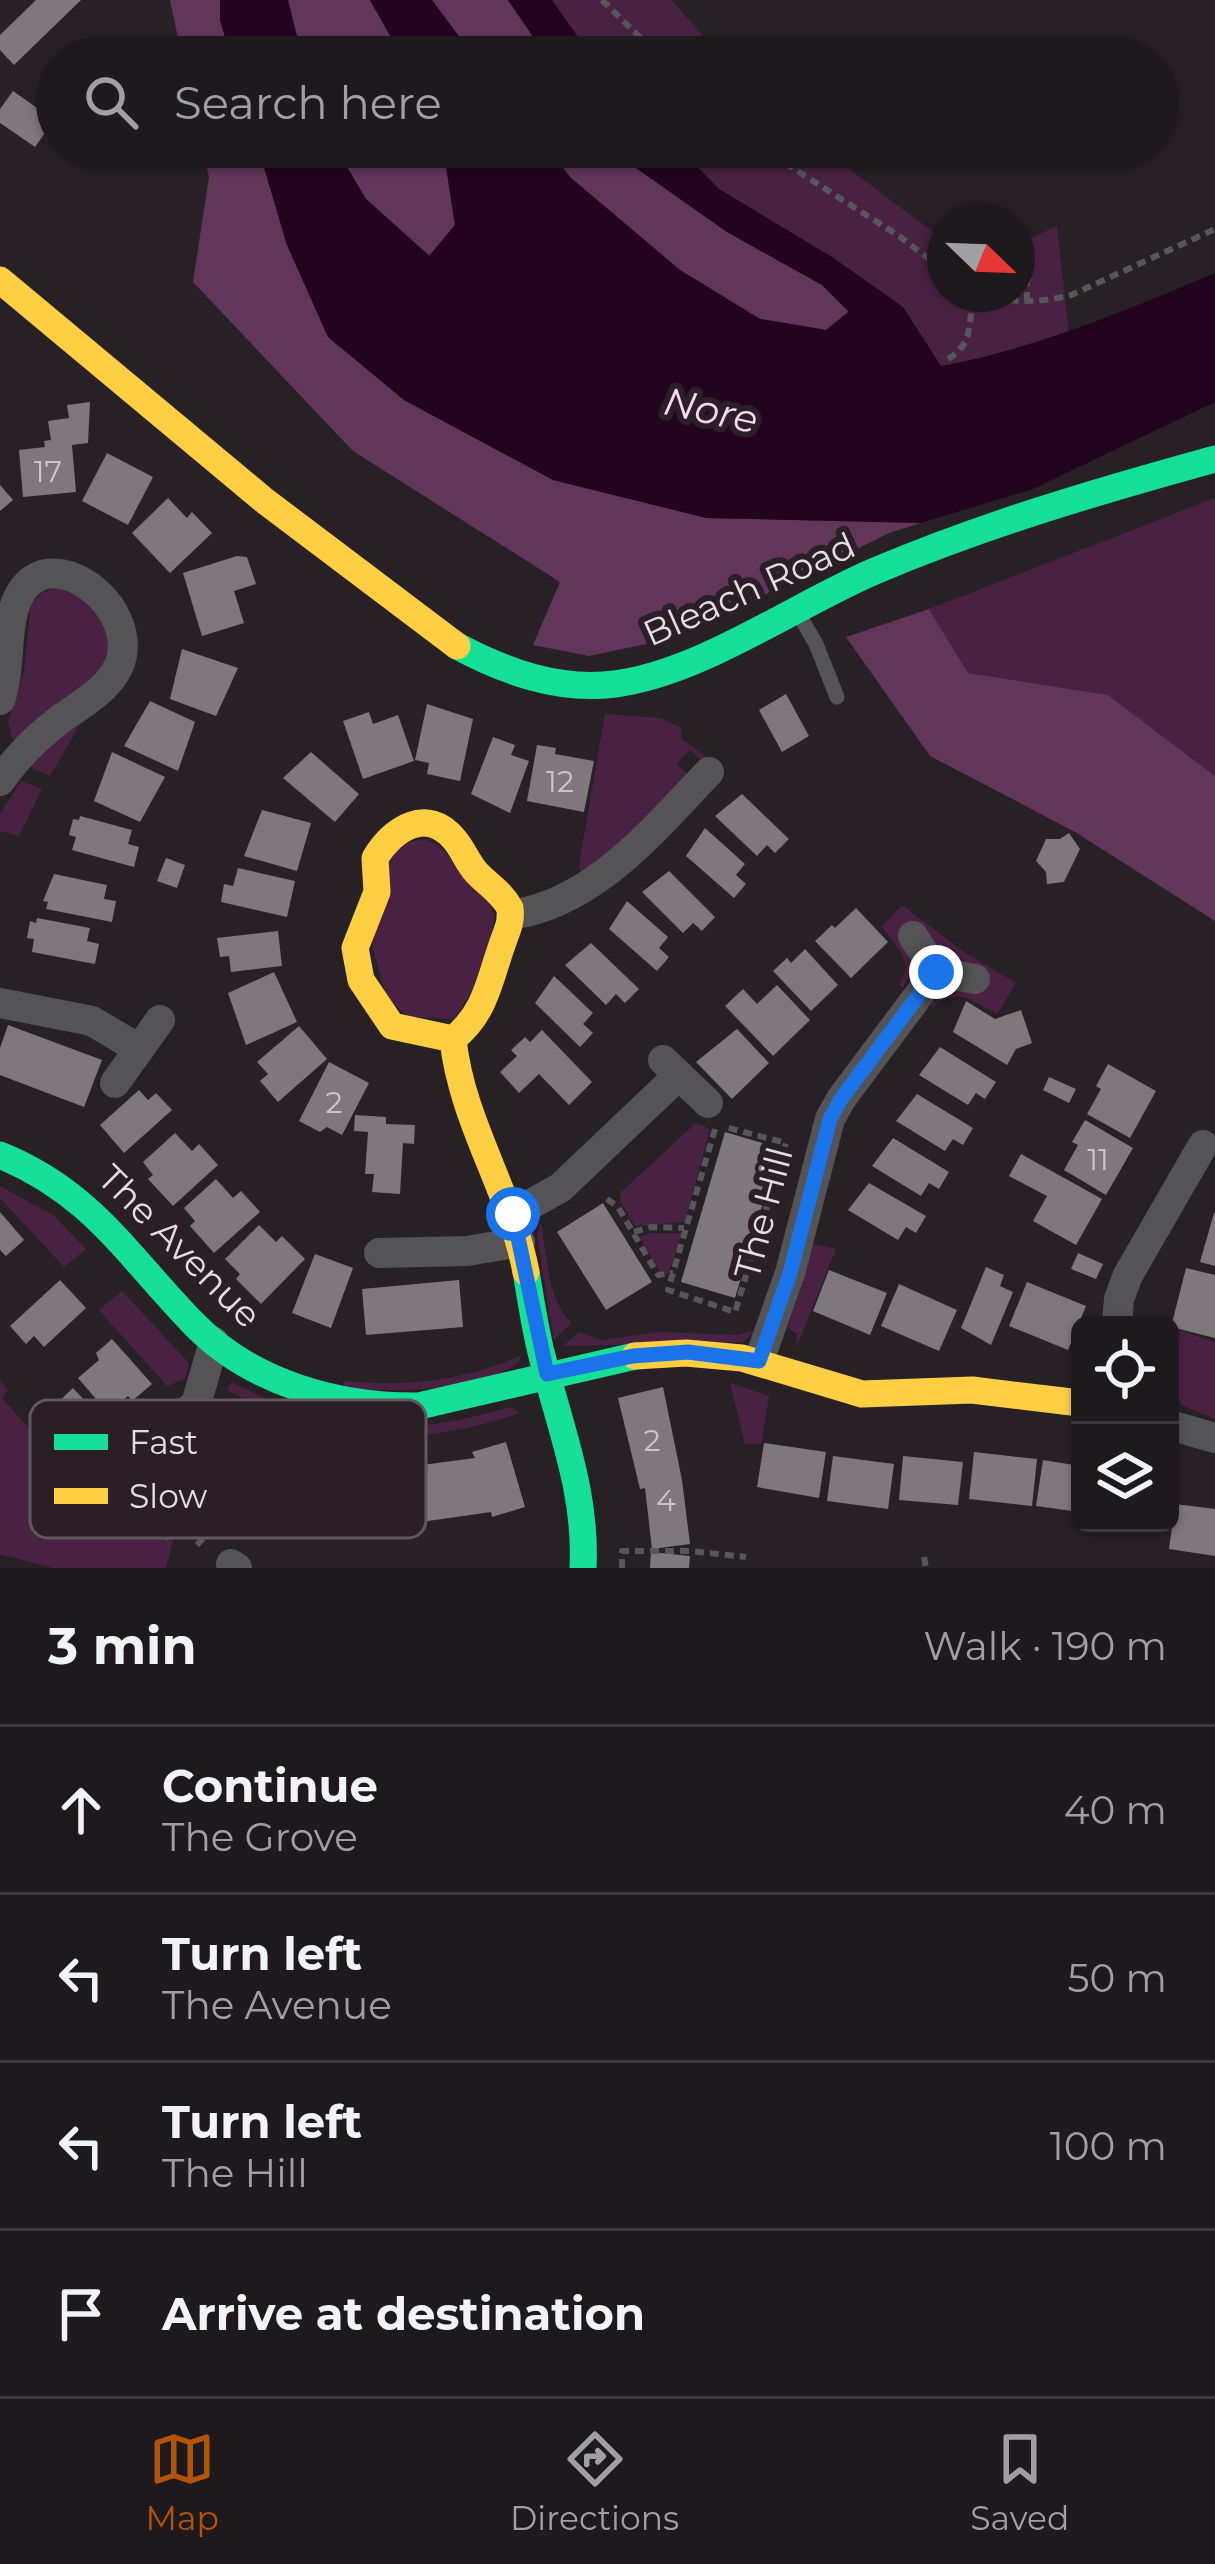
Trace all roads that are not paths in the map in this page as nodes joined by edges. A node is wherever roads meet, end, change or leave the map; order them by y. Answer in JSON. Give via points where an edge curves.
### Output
{"nodes":[{"id":1,"x":0,"y":280,"type":"edge"},
{"id":2,"x":1215,"y":458,"type":"edge"},
{"id":3,"x":796,"y":610,"type":"junction"},
{"id":4,"x":837,"y":697,"type":"dead end"},
{"id":5,"x":0,"y":700,"type":"edge"},
{"id":6,"x":5,"y":763,"type":"edge"},
{"id":7,"x":709,"y":772,"type":"dead end"},
{"id":8,"x":511,"y":915,"type":"junction"},
{"id":9,"x":913,"y":936,"type":"dead end"},
{"id":10,"x":936,"y":972,"type":"junction"},
{"id":11,"x":975,"y":979,"type":"dead end"},
{"id":12,"x":0,"y":1003,"type":"edge"},
{"id":13,"x":160,"y":1020,"type":"dead end"},
{"id":14,"x":453,"y":1039,"type":"junction"},
{"id":15,"x":139,"y":1049,"type":"junction"},
{"id":16,"x":115,"y":1083,"type":"dead end"},
{"id":17,"x":712,"y":1114,"type":"road end"},
{"id":18,"x":0,"y":1155,"type":"edge"},
{"id":19,"x":1202,"y":1163,"type":"dead end"},
{"id":20,"x":517,"y":1228,"type":"junction"},
{"id":21,"x":379,"y":1253,"type":"dead end"},
{"id":22,"x":1118,"y":1316,"type":"edge"},
{"id":23,"x":214,"y":1342,"type":"junction"},
{"id":24,"x":759,"y":1361,"type":"junction"},
{"id":25,"x":547,"y":1374,"type":"junction"},
{"id":26,"x":197,"y":1400,"type":"edge"},
{"id":27,"x":339,"y":1400,"type":"edge"},
{"id":28,"x":1071,"y":1401,"type":"edge"},
{"id":29,"x":426,"y":1404,"type":"edge"},
{"id":30,"x":1179,"y":1428,"type":"edge"},
{"id":31,"x":1215,"y":1438,"type":"edge"},
{"id":32,"x":583,"y":1568,"type":"edge"}],
"edges":[{"from":1,"to":3,"type":"street","name":"Bleach Road","via":[[320,543],[447,641],[502,670],[565,686],[617,684],[698,659]]},
{"from":2,"to":3,"type":"street","name":"Bleach Road","via":[[1073,510],[1034,509]]},
{"from":3,"to":4,"type":"lane"},
{"from":5,"to":6,"type":"street","via":[[16,601],[40,577],[76,576],[122,627],[117,672]]},
{"from":7,"to":8,"type":"street","via":[[602,875],[564,899]]},
{"from":8,"to":14,"type":"street","via":[[494,983]]},
{"from":8,"to":14,"type":"street","via":[[441,827],[401,826],[375,858],[377,892],[355,948],[361,980],[392,1026]]},
{"from":9,"to":10,"type":"street"},
{"from":10,"to":11,"type":"street"},
{"from":10,"to":24,"type":"street","name":"The Hill","via":[[830,1119]]},
{"from":12,"to":15,"type":"street","via":[[92,1021]]},
{"from":13,"to":15,"type":"street"},
{"from":14,"to":20,"type":"street","via":[[461,1092]]},
{"from":15,"to":16,"type":"street"},
{"from":17,"to":20,"type":"street","via":[[671,1068]]},
{"from":18,"to":23,"type":"street","name":"The Avenue","via":[[76,1194]]},
{"from":19,"to":22,"type":"street","via":[[1128,1275]]},
{"from":20,"to":21,"type":"street","via":[[467,1251]]},
{"from":20,"to":25,"type":"street"},
{"from":23,"to":26,"type":"street"},
{"from":23,"to":27,"type":"street","name":"The Avenue","via":[[283,1385]]},
{"from":24,"to":25,"type":"street","name":"The Avenue","via":[[652,1354]]},
{"from":24,"to":28,"type":"street","name":"The Avenue","via":[[868,1395],[1009,1390]]},
{"from":25,"to":29,"type":"street","name":"The Avenue"},
{"from":25,"to":32,"type":"street","via":[[575,1466]]},
{"from":30,"to":31,"type":"street"}]}
